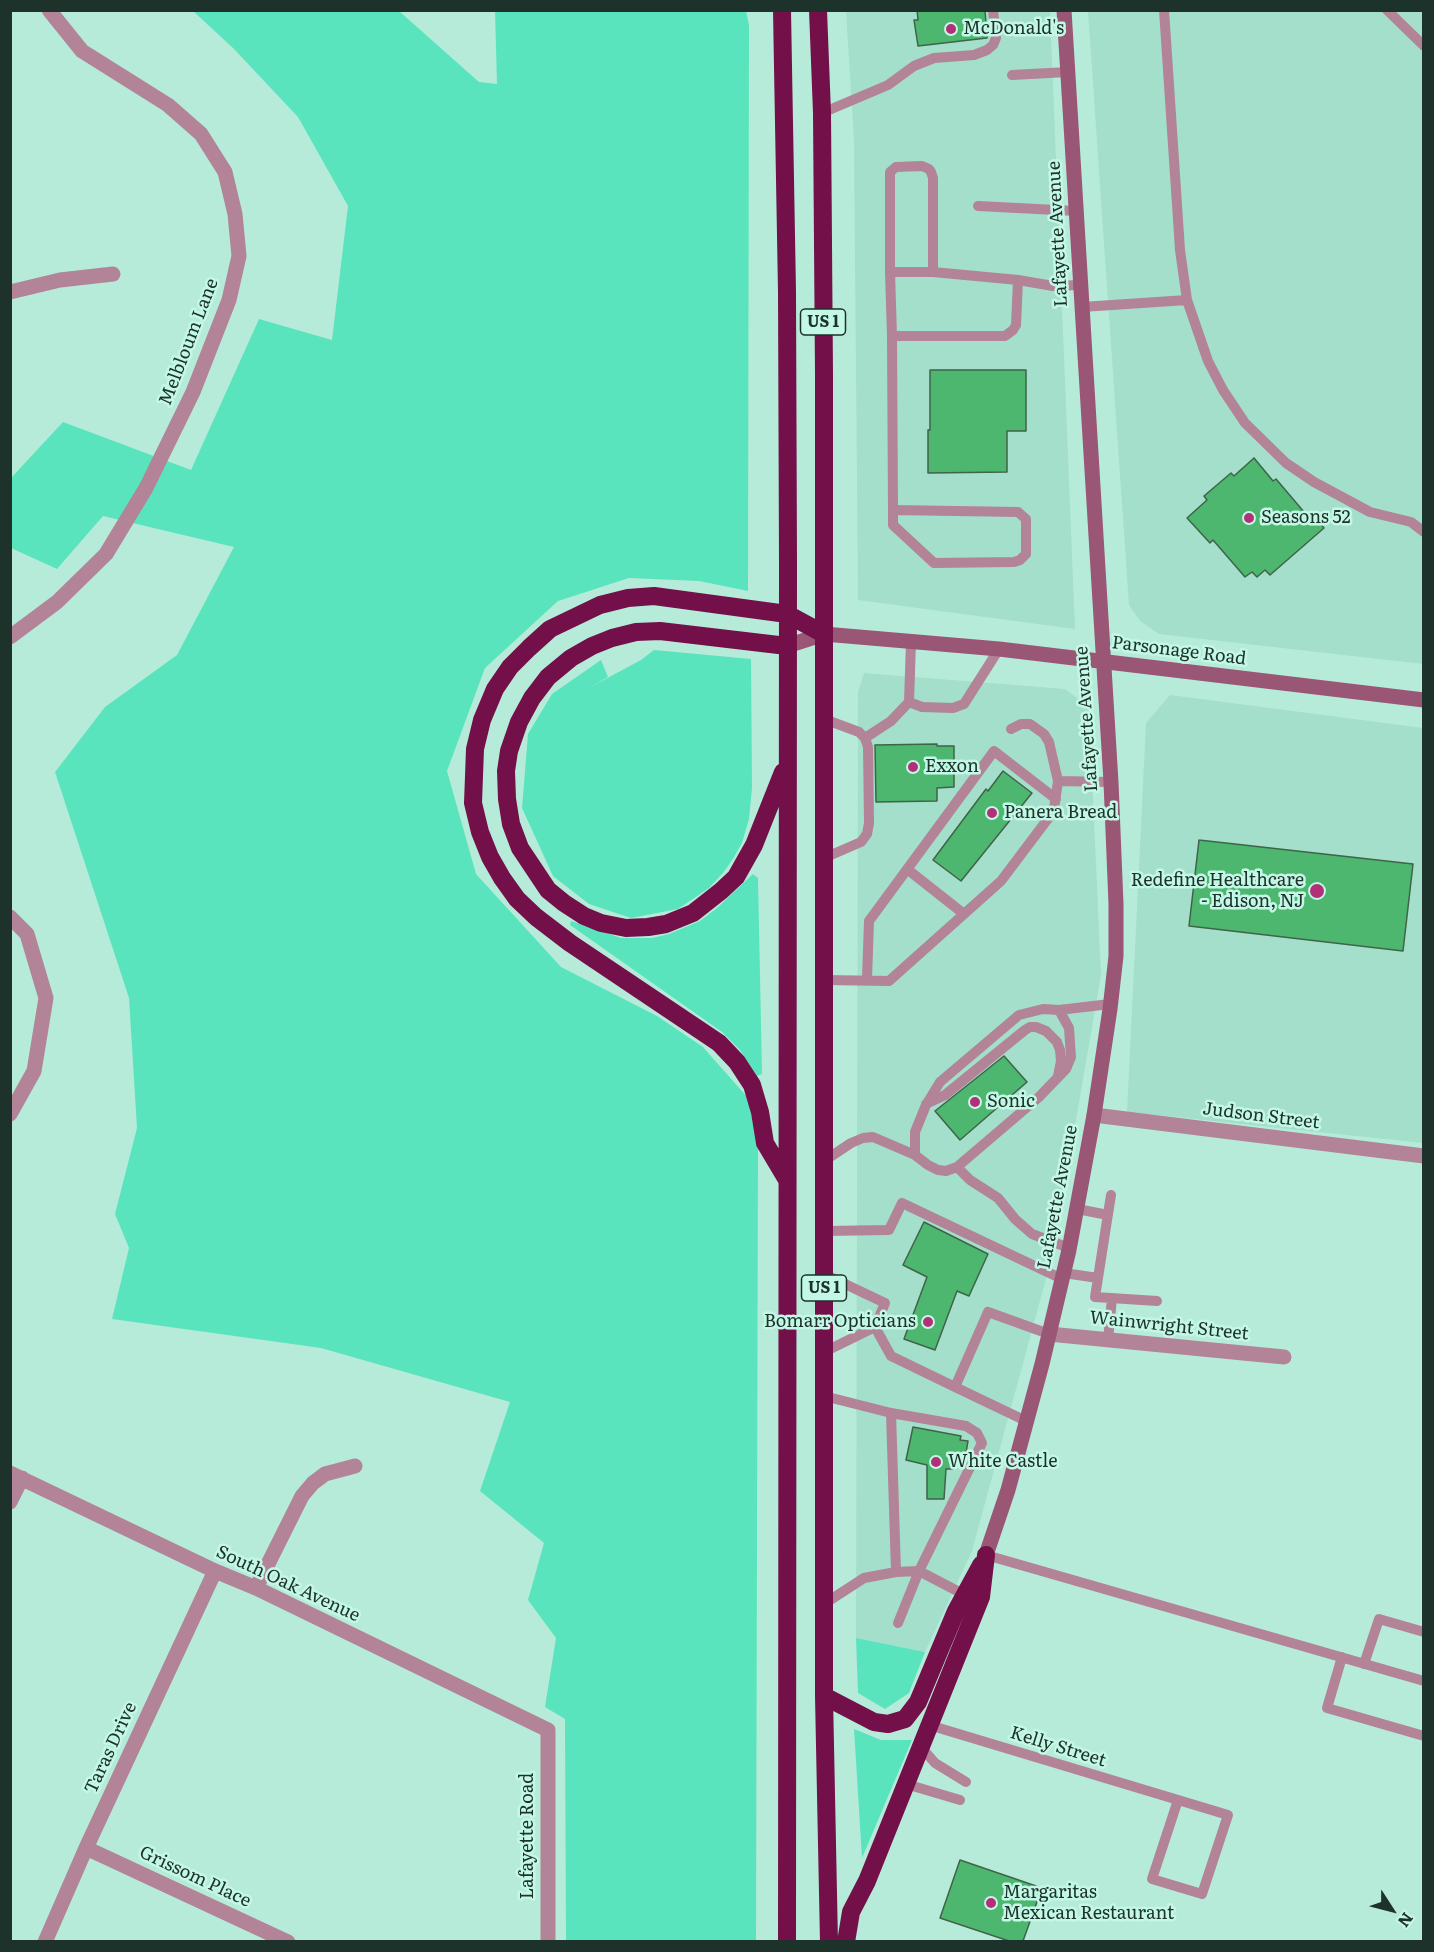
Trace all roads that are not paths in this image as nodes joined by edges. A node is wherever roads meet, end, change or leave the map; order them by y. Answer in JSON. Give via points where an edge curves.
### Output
{"nodes":[{"id":1,"x":49,"y":10,"type":"edge"},
{"id":2,"x":771,"y":10,"type":"edge"},
{"id":3,"x":818,"y":10,"type":"edge"},
{"id":4,"x":993,"y":10,"type":"edge"},
{"id":5,"x":1064,"y":10,"type":"edge"},
{"id":6,"x":1164,"y":10,"type":"edge"},
{"id":7,"x":1387,"y":10,"type":"edge"},
{"id":8,"x":783,"y":18,"type":"edge"},
{"id":9,"x":1424,"y":46,"type":"edge"},
{"id":10,"x":1068,"y":72,"type":"junction"},
{"id":11,"x":1012,"y":75,"type":"dead end"},
{"id":12,"x":822,"y":113,"type":"junction"},
{"id":13,"x":978,"y":206,"type":"dead end"},
{"id":14,"x":1076,"y":211,"type":"junction"},
{"id":15,"x":890,"y":272,"type":"junction"},
{"id":16,"x":933,"y":272,"type":"junction"},
{"id":17,"x":113,"y":274,"type":"dead end"},
{"id":18,"x":1018,"y":280,"type":"junction"},
{"id":19,"x":1080,"y":285,"type":"junction"},
{"id":20,"x":10,"y":292,"type":"edge"},
{"id":21,"x":1188,"y":300,"type":"junction"},
{"id":22,"x":1082,"y":307,"type":"junction"},
{"id":23,"x":892,"y":336,"type":"junction"},
{"id":24,"x":892,"y":510,"type":"junction"},
{"id":25,"x":1424,"y":518,"type":"edge"},
{"id":26,"x":1411,"y":522,"type":"junction"},
{"id":27,"x":1424,"y":532,"type":"edge"},
{"id":28,"x":787,"y":614,"type":"junction"},
{"id":29,"x":824,"y":634,"type":"junction"},
{"id":30,"x":10,"y":637,"type":"edge"},
{"id":31,"x":911,"y":642,"type":"junction"},
{"id":32,"x":787,"y":646,"type":"junction"},
{"id":33,"x":999,"y":649,"type":"junction"},
{"id":34,"x":1102,"y":661,"type":"junction"},
{"id":35,"x":1424,"y":700,"type":"edge"},
{"id":36,"x":909,"y":702,"type":"junction"},
{"id":37,"x":824,"y":719,"type":"junction"},
{"id":38,"x":1011,"y":729,"type":"dead end"},
{"id":39,"x":865,"y":738,"type":"junction"},
{"id":40,"x":787,"y":762,"type":"junction"},
{"id":41,"x":1058,"y":781,"type":"junction"},
{"id":42,"x":1111,"y":782,"type":"junction"},
{"id":43,"x":1056,"y":799,"type":"junction"},
{"id":44,"x":824,"y":858,"type":"junction"},
{"id":45,"x":907,"y":869,"type":"junction"},
{"id":46,"x":964,"y":914,"type":"junction"},
{"id":47,"x":10,"y":917,"type":"edge"},
{"id":48,"x":867,"y":979,"type":"junction"},
{"id":49,"x":825,"y":980,"type":"junction"},
{"id":50,"x":1110,"y":1004,"type":"junction"},
{"id":51,"x":1059,"y":1010,"type":"junction"},
{"id":52,"x":1058,"y":1079,"type":"junction"},
{"id":53,"x":926,"y":1105,"type":"junction"},
{"id":54,"x":10,"y":1114,"type":"edge"},
{"id":55,"x":1094,"y":1114,"type":"junction"},
{"id":56,"x":915,"y":1155,"type":"junction"},
{"id":57,"x":1424,"y":1156,"type":"edge"},
{"id":58,"x":824,"y":1161,"type":"junction"},
{"id":59,"x":957,"y":1167,"type":"junction"},
{"id":60,"x":787,"y":1180,"type":"junction"},
{"id":61,"x":1110,"y":1196,"type":"dead end"},
{"id":62,"x":1077,"y":1209,"type":"junction"},
{"id":63,"x":1108,"y":1215,"type":"junction"},
{"id":64,"x":824,"y":1231,"type":"junction"},
{"id":65,"x":1069,"y":1248,"type":"junction"},
{"id":66,"x":824,"y":1274,"type":"junction"},
{"id":67,"x":1063,"y":1276,"type":"junction"},
{"id":68,"x":1098,"y":1278,"type":"junction"},
{"id":69,"x":1112,"y":1298,"type":"junction"},
{"id":70,"x":1157,"y":1301,"type":"dead end"},
{"id":71,"x":875,"y":1327,"type":"junction"},
{"id":72,"x":1049,"y":1334,"type":"junction"},
{"id":73,"x":1108,"y":1340,"type":"junction"},
{"id":74,"x":824,"y":1352,"type":"junction"},
{"id":75,"x":1284,"y":1357,"type":"dead end"},
{"id":76,"x":955,"y":1387,"type":"junction"},
{"id":77,"x":824,"y":1396,"type":"junction"},
{"id":78,"x":891,"y":1413,"type":"junction"},
{"id":79,"x":1026,"y":1421,"type":"junction"},
{"id":80,"x":356,"y":1466,"type":"dead end"},
{"id":81,"x":16,"y":1476,"type":"edge"},
{"id":82,"x":10,"y":1502,"type":"edge"},
{"id":83,"x":987,"y":1555,"type":"junction"},
{"id":84,"x":214,"y":1571,"type":"junction"},
{"id":85,"x":919,"y":1571,"type":"junction"},
{"id":86,"x":896,"y":1572,"type":"junction"},
{"id":87,"x":256,"y":1588,"type":"junction"},
{"id":88,"x":965,"y":1595,"type":"junction"},
{"id":89,"x":824,"y":1604,"type":"junction"},
{"id":90,"x":898,"y":1623,"type":"dead end"},
{"id":91,"x":1424,"y":1632,"type":"edge"},
{"id":92,"x":1342,"y":1657,"type":"junction"},
{"id":93,"x":1364,"y":1664,"type":"junction"},
{"id":94,"x":1424,"y":1681,"type":"edge"},
{"id":95,"x":824,"y":1696,"type":"junction"},
{"id":96,"x":929,"y":1725,"type":"junction"},
{"id":97,"x":548,"y":1730,"type":"joint"},
{"id":98,"x":1424,"y":1736,"type":"edge"},
{"id":99,"x":921,"y":1747,"type":"junction"},
{"id":100,"x":966,"y":1782,"type":"dead end"},
{"id":101,"x":906,"y":1784,"type":"junction"},
{"id":102,"x":960,"y":1800,"type":"dead end"},
{"id":103,"x":1178,"y":1800,"type":"junction"},
{"id":104,"x":86,"y":1848,"type":"junction"},
{"id":105,"x":45,"y":1941,"type":"edge"},
{"id":106,"x":288,"y":1941,"type":"edge"},
{"id":107,"x":548,"y":1941,"type":"edge"},
{"id":108,"x":787,"y":1941,"type":"edge"},
{"id":109,"x":828,"y":1941,"type":"edge"},
{"id":110,"x":846,"y":1941,"type":"edge"}],
"edges":[{"from":1,"to":30,"type":"street","name":"Melbloum Lane","via":[[82,51],[168,105],[201,134],[225,172],[236,214],[239,256],[229,300],[194,392],[146,489],[106,554],[57,602]]},
{"from":2,"to":8,"type":"highway"},
{"from":3,"to":12,"type":"highway","number":"US 1"},
{"from":4,"to":12,"type":"lane","via":[[996,38],[987,50],[975,55],[934,58],[914,66],[888,85]]},
{"from":5,"to":10,"type":"street","name":"Lafayette Avenue"},
{"from":6,"to":21,"type":"lane","via":[[1180,250]]},
{"from":7,"to":9,"type":"lane"},
{"from":8,"to":28,"type":"highway","number":"US 1"},
{"from":10,"to":11,"type":"lane"},
{"from":10,"to":14,"type":"street","name":"Lafayette Avenue"},
{"from":12,"to":29,"type":"highway","number":"US 1"},
{"from":13,"to":14,"type":"lane"},
{"from":14,"to":19,"type":"street","name":"Lafayette Avenue"},
{"from":15,"to":16,"type":"lane"},
{"from":15,"to":16,"type":"lane","via":[[890,172],[896,167],[922,166],[929,169],[933,178]]},
{"from":15,"to":23,"type":"lane"},
{"from":16,"to":18,"type":"lane"},
{"from":17,"to":20,"type":"street","via":[[60,280]]},
{"from":18,"to":19,"type":"lane","via":[[1053,286]]},
{"from":18,"to":23,"type":"lane","via":[[1017,322],[1005,336]]},
{"from":19,"to":22,"type":"street","name":"Lafayette Avenue"},
{"from":21,"to":22,"type":"lane"},
{"from":21,"to":26,"type":"lane","via":[[1208,361],[1223,390],[1245,423],[1269,447],[1314,482],[1370,512]]},
{"from":22,"to":34,"type":"street","name":"Lafayette Avenue"},
{"from":23,"to":24,"type":"lane"},
{"from":24,"to":24,"type":"lane","via":[[1018,512],[1026,519],[1026,554],[1014,562],[934,563],[893,525]]},
{"from":25,"to":26,"type":"lane"},
{"from":26,"to":27,"type":"lane"},
{"from":28,"to":29,"type":"highway"},
{"from":28,"to":32,"type":"highway","number":"US 1"},
{"from":28,"to":60,"type":"highway","via":[[654,596],[628,598],[578,614],[550,629],[528,648],[495,689],[475,749],[473,778],[473,803],[480,832],[494,864],[518,899],[570,943],[719,1043],[752,1085],[765,1143]]},
{"from":29,"to":31,"type":"street","name":"Parsonage Road"},
{"from":29,"to":32,"type":"street","name":"Parsonage Road"},
{"from":29,"to":37,"type":"highway","number":"US 1"},
{"from":31,"to":33,"type":"street","name":"Parsonage Road"},
{"from":31,"to":36,"type":"lane"},
{"from":32,"to":40,"type":"highway","number":"US 1"},
{"from":32,"to":40,"type":"highway","via":[[660,631],[612,638],[571,657],[548,677],[519,722],[506,771],[511,824],[520,848],[548,890],[584,916],[626,928],[666,924],[693,913],[736,877],[754,845]]},
{"from":33,"to":34,"type":"street","name":"Parsonage Road"},
{"from":33,"to":36,"type":"lane","via":[[964,704],[953,708]]},
{"from":34,"to":35,"type":"street","name":"Parsonage Road"},
{"from":34,"to":42,"type":"street","name":"Lafayette Avenue"},
{"from":36,"to":39,"type":"lane","via":[[891,721]]},
{"from":37,"to":39,"type":"lane"},
{"from":37,"to":44,"type":"highway","number":"US 1"},
{"from":38,"to":41,"type":"lane","via":[[1022,723],[1030,724],[1044,734]]},
{"from":39,"to":44,"type":"lane","via":[[867,834],[861,842]]},
{"from":40,"to":60,"type":"highway","number":"US 1"},
{"from":41,"to":42,"type":"lane"},
{"from":41,"to":43,"type":"lane"},
{"from":42,"to":50,"type":"street","name":"Lafayette Avenue","via":[[1116,946]]},
{"from":43,"to":45,"type":"lane","via":[[994,751]]},
{"from":43,"to":46,"type":"lane","via":[[1050,816],[1008,872]]},
{"from":44,"to":49,"type":"highway","number":"US 1"},
{"from":45,"to":46,"type":"lane"},
{"from":45,"to":48,"type":"lane","via":[[869,921]]},
{"from":46,"to":48,"type":"lane","via":[[889,981]]},
{"from":47,"to":54,"type":"street","via":[[27,934],[46,998],[34,1071]]},
{"from":48,"to":49,"type":"lane"},
{"from":49,"to":58,"type":"highway","number":"US 1"},
{"from":50,"to":51,"type":"lane"},
{"from":50,"to":55,"type":"street","name":"Lafayette Avenue"},
{"from":51,"to":52,"type":"lane","via":[[1069,1028],[1072,1046],[1071,1058]]},
{"from":51,"to":53,"type":"lane","via":[[1019,1015],[940,1082]]},
{"from":52,"to":53,"type":"lane","via":[[1061,1061],[1057,1042],[1046,1031],[1030,1028],[945,1095]]},
{"from":52,"to":59,"type":"lane"},
{"from":53,"to":56,"type":"lane","via":[[915,1132]]},
{"from":55,"to":57,"type":"street","name":"Judson Street"},
{"from":55,"to":62,"type":"street","name":"Lafayette Avenue"},
{"from":56,"to":58,"type":"lane","via":[[873,1137],[851,1143]]},
{"from":56,"to":59,"type":"lane","via":[[938,1170]]},
{"from":58,"to":64,"type":"highway","number":"US 1"},
{"from":59,"to":65,"type":"lane","via":[[998,1198],[1032,1234]]},
{"from":60,"to":108,"type":"highway","number":"US 1"},
{"from":61,"to":63,"type":"lane"},
{"from":62,"to":63,"type":"lane"},
{"from":62,"to":65,"type":"street","name":"Lafayette Avenue"},
{"from":63,"to":68,"type":"lane"},
{"from":64,"to":66,"type":"highway","number":"US 1"},
{"from":64,"to":67,"type":"lane","via":[[889,1230],[902,1203]]},
{"from":65,"to":67,"type":"street","name":"Lafayette Avenue"},
{"from":66,"to":71,"type":"lane","via":[[885,1303]]},
{"from":66,"to":74,"type":"highway","number":"US 1"},
{"from":67,"to":68,"type":"lane"},
{"from":67,"to":72,"type":"street","name":"Lafayette Avenue"},
{"from":68,"to":69,"type":"lane","via":[[1095,1297]]},
{"from":69,"to":70,"type":"lane"},
{"from":69,"to":73,"type":"lane"},
{"from":71,"to":74,"type":"lane"},
{"from":71,"to":76,"type":"lane","via":[[891,1356]]},
{"from":72,"to":73,"type":"street","name":"Wainwright Street"},
{"from":72,"to":76,"type":"lane","via":[[988,1312]]},
{"from":72,"to":79,"type":"street","name":"Lafayette Avenue"},
{"from":73,"to":75,"type":"street","name":"Wainwright Street"},
{"from":74,"to":77,"type":"highway","number":"US 1"},
{"from":76,"to":79,"type":"lane"},
{"from":77,"to":78,"type":"lane"},
{"from":77,"to":89,"type":"highway","number":"US 1"},
{"from":78,"to":85,"type":"lane","via":[[966,1426],[977,1433],[982,1443]]},
{"from":78,"to":86,"type":"lane"},
{"from":79,"to":83,"type":"street","name":"Lafayette Avenue"},
{"from":80,"to":87,"type":"street","via":[[325,1474],[302,1496]]},
{"from":81,"to":82,"type":"street"},
{"from":81,"to":84,"type":"street","name":"South Oak Avenue"},
{"from":83,"to":88,"type":"highway"},
{"from":83,"to":92,"type":"lane"},
{"from":83,"to":96,"type":"highway","via":[[981,1597]]},
{"from":84,"to":87,"type":"street","name":"South Oak Avenue"},
{"from":84,"to":104,"type":"street","name":"Taras Drive"},
{"from":85,"to":86,"type":"lane"},
{"from":85,"to":88,"type":"lane"},
{"from":85,"to":90,"type":"lane"},
{"from":86,"to":89,"type":"lane","via":[[864,1578]]},
{"from":87,"to":97,"type":"street","name":"South Oak Avenue"},
{"from":88,"to":95,"type":"highway","via":[[918,1702],[905,1719],[888,1724],[874,1722]]},
{"from":89,"to":95,"type":"highway","number":"US 1"},
{"from":91,"to":93,"type":"lane","via":[[1379,1619]]},
{"from":92,"to":93,"type":"lane"},
{"from":92,"to":98,"type":"lane","via":[[1328,1708]]},
{"from":93,"to":94,"type":"lane"},
{"from":95,"to":109,"type":"highway","number":"US 1"},
{"from":96,"to":99,"type":"highway"},
{"from":96,"to":103,"type":"lane","name":"Kelly Street"},
{"from":97,"to":107,"type":"street","name":"Lafayette Road"},
{"from":99,"to":100,"type":"lane","via":[[935,1763]]},
{"from":99,"to":101,"type":"highway"},
{"from":101,"to":102,"type":"lane"},
{"from":101,"to":110,"type":"highway","via":[[851,1912]]},
{"from":103,"to":103,"type":"lane","name":"Kelly Street","via":[[1227,1815],[1202,1894],[1152,1879]]},
{"from":104,"to":105,"type":"street","name":"Taras Drive"},
{"from":104,"to":106,"type":"street","name":"Grissom Place"}]}
